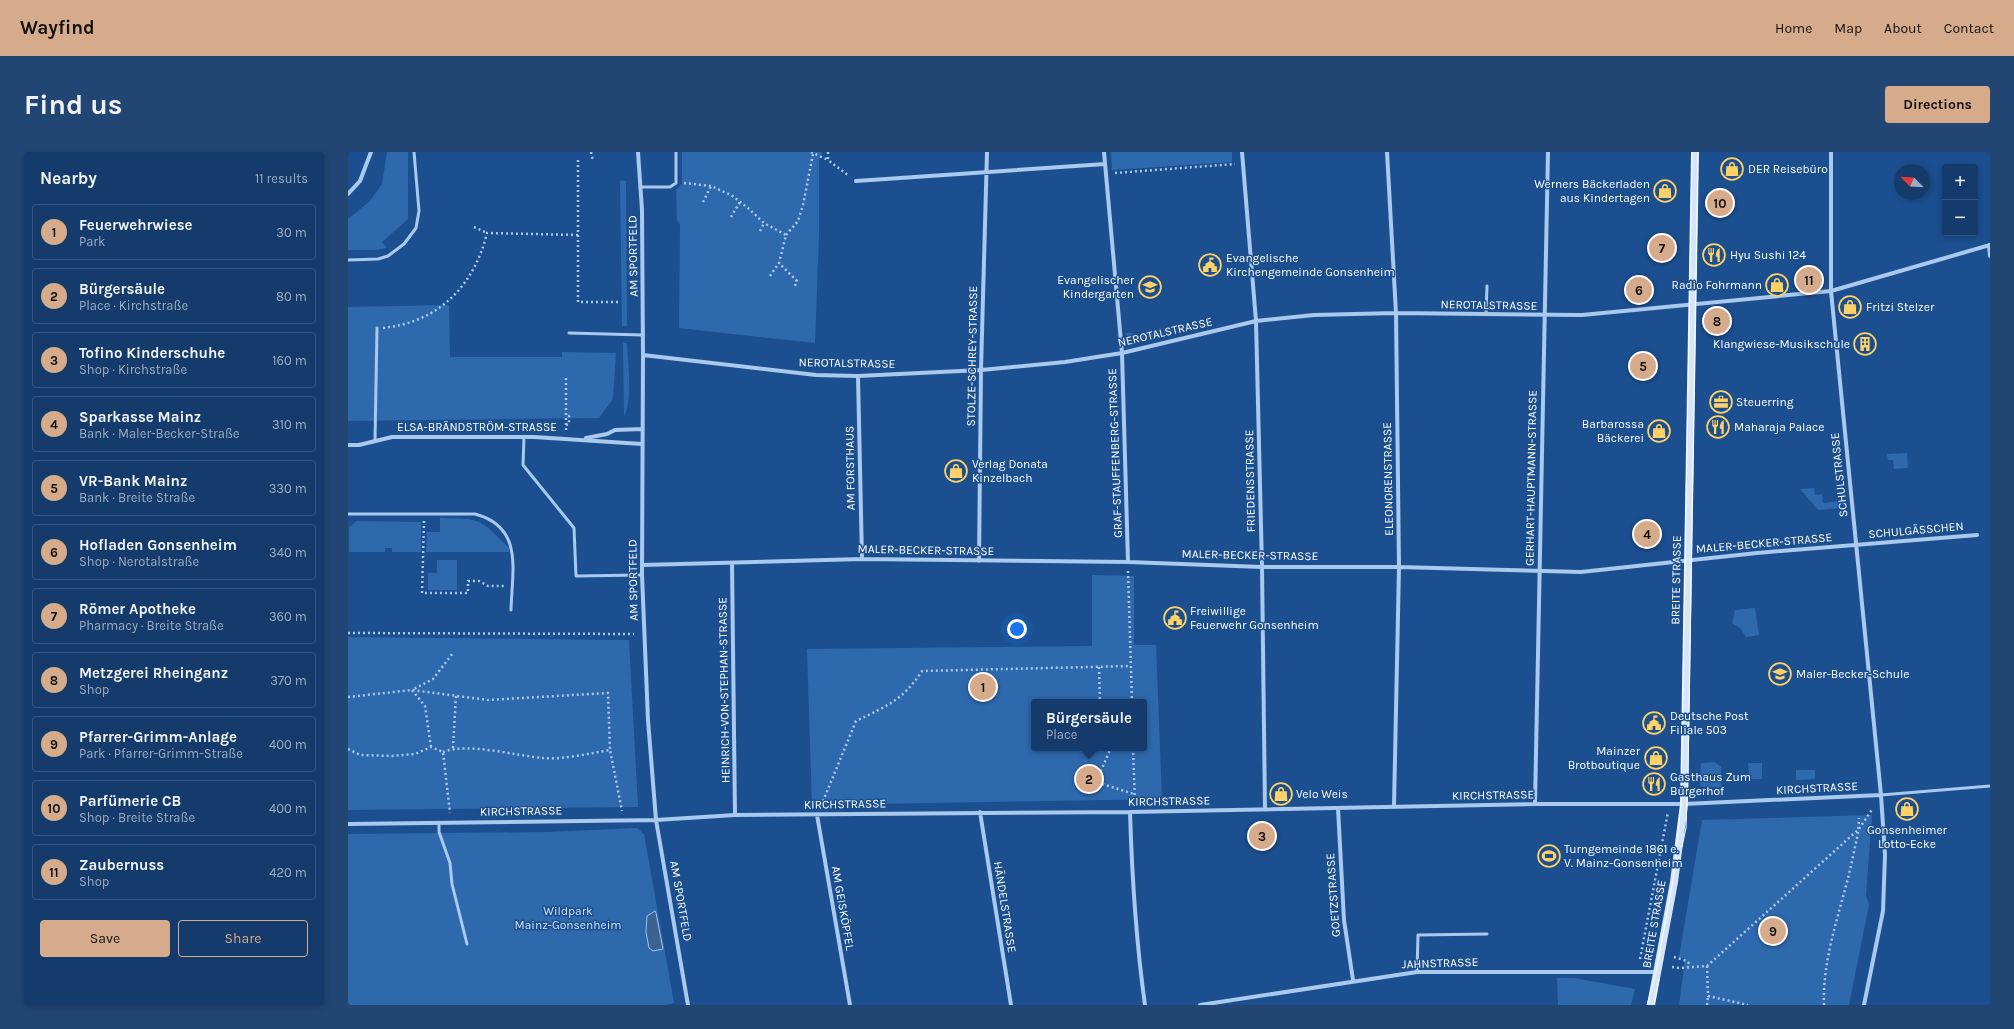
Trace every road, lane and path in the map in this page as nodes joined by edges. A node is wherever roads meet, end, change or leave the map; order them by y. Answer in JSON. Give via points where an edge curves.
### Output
{"nodes":[{"id":1,"x":371,"y":152,"type":"edge"},
{"id":2,"x":414,"y":152,"type":"edge"},
{"id":3,"x":591,"y":152,"type":"edge"},
{"id":4,"x":638,"y":152,"type":"edge"},
{"id":5,"x":676,"y":152,"type":"edge"},
{"id":6,"x":828,"y":152,"type":"edge"},
{"id":7,"x":987,"y":152,"type":"edge"},
{"id":8,"x":1104,"y":152,"type":"edge"},
{"id":9,"x":1242,"y":152,"type":"edge"},
{"id":10,"x":1387,"y":152,"type":"edge"},
{"id":11,"x":1548,"y":152,"type":"edge"},
{"id":12,"x":1695,"y":152,"type":"edge"},
{"id":13,"x":1831,"y":152,"type":"edge"},
{"id":14,"x":812,"y":153,"type":"edge"},
{"id":15,"x":578,"y":160,"type":"dead end"},
{"id":16,"x":593,"y":160,"type":"dead end"},
{"id":17,"x":828,"y":160,"type":"junction"},
{"id":18,"x":1105,"y":164,"type":"junction"},
{"id":19,"x":1243,"y":164,"type":"junction"},
{"id":20,"x":986,"y":172,"type":"junction"},
{"id":21,"x":1106,"y":174,"type":"junction"},
{"id":22,"x":856,"y":181,"type":"joint"},
{"id":23,"x":676,"y":183,"type":"junction"},
{"id":24,"x":711,"y":186,"type":"junction"},
{"id":25,"x":640,"y":187,"type":"junction"},
{"id":26,"x":348,"y":194,"type":"edge"},
{"id":27,"x":703,"y":202,"type":"dead end"},
{"id":28,"x":740,"y":202,"type":"junction"},
{"id":29,"x":731,"y":217,"type":"dead end"},
{"id":30,"x":764,"y":223,"type":"junction"},
{"id":31,"x":474,"y":227,"type":"dead end"},
{"id":32,"x":760,"y":231,"type":"dead end"},
{"id":33,"x":487,"y":233,"type":"junction"},
{"id":34,"x":786,"y":234,"type":"junction"},
{"id":35,"x":578,"y":235,"type":"junction"},
{"id":36,"x":1990,"y":245,"type":"edge"},
{"id":37,"x":1990,"y":256,"type":"edge"},
{"id":38,"x":348,"y":260,"type":"edge"},
{"id":39,"x":779,"y":263,"type":"junction"},
{"id":40,"x":770,"y":276,"type":"dead end"},
{"id":41,"x":1487,"y":286,"type":"dead end"},
{"id":42,"x":794,"y":288,"type":"dead end"},
{"id":43,"x":1831,"y":291,"type":"junction"},
{"id":44,"x":620,"y":302,"type":"dead end"},
{"id":45,"x":1692,"y":304,"type":"junction"},
{"id":46,"x":1396,"y":313,"type":"junction"},
{"id":47,"x":1486,"y":314,"type":"junction"},
{"id":48,"x":1545,"y":316,"type":"junction"},
{"id":49,"x":1256,"y":321,"type":"junction"},
{"id":50,"x":377,"y":328,"type":"joint"},
{"id":51,"x":569,"y":333,"type":"dead end"},
{"id":52,"x":643,"y":335,"type":"junction"},
{"id":53,"x":1122,"y":352,"type":"junction"},
{"id":54,"x":644,"y":355,"type":"junction"},
{"id":55,"x":981,"y":370,"type":"junction"},
{"id":56,"x":858,"y":376,"type":"junction"},
{"id":57,"x":566,"y":378,"type":"dead end"},
{"id":58,"x":570,"y":416,"type":"dead end"},
{"id":59,"x":642,"y":429,"type":"junction"},
{"id":60,"x":524,"y":436,"type":"junction"},
{"id":61,"x":583,"y":439,"type":"junction"},
{"id":62,"x":375,"y":441,"type":"junction"},
{"id":63,"x":642,"y":444,"type":"junction"},
{"id":64,"x":348,"y":445,"type":"edge"},
{"id":65,"x":348,"y":514,"type":"edge"},
{"id":66,"x":424,"y":514,"type":"junction"},
{"id":67,"x":1977,"y":535,"type":"dead end"},
{"id":68,"x":1856,"y":545,"type":"junction"},
{"id":69,"x":862,"y":559,"type":"junction"},
{"id":70,"x":1688,"y":560,"type":"junction"},
{"id":71,"x":979,"y":561,"type":"junction"},
{"id":72,"x":1128,"y":562,"type":"junction"},
{"id":73,"x":732,"y":564,"type":"junction"},
{"id":74,"x":642,"y":565,"type":"junction"},
{"id":75,"x":1262,"y":567,"type":"junction"},
{"id":76,"x":1399,"y":567,"type":"junction"},
{"id":77,"x":1128,"y":570,"type":"dead end"},
{"id":78,"x":1539,"y":571,"type":"junction"},
{"id":79,"x":642,"y":575,"type":"junction"},
{"id":80,"x":511,"y":586,"type":"junction"},
{"id":81,"x":511,"y":610,"type":"dead end"},
{"id":82,"x":348,"y":633,"type":"edge"},
{"id":83,"x":634,"y":634,"type":"dead end"},
{"id":84,"x":453,"y":653,"type":"dead end"},
{"id":85,"x":1131,"y":666,"type":"junction"},
{"id":86,"x":1099,"y":667,"type":"junction"},
{"id":87,"x":412,"y":690,"type":"junction"},
{"id":88,"x":456,"y":695,"type":"junction"},
{"id":89,"x":348,"y":697,"type":"edge"},
{"id":90,"x":1100,"y":699,"type":"edge"},
{"id":91,"x":1132,"y":699,"type":"edge"},
{"id":92,"x":431,"y":747,"type":"junction"},
{"id":93,"x":453,"y":748,"type":"junction"},
{"id":94,"x":348,"y":749,"type":"edge"},
{"id":95,"x":610,"y":750,"type":"junction"},
{"id":96,"x":1110,"y":751,"type":"edge"},
{"id":97,"x":1133,"y":751,"type":"edge"},
{"id":98,"x":443,"y":752,"type":"junction"},
{"id":99,"x":1990,"y":786,"type":"edge"},
{"id":100,"x":1134,"y":794,"type":"junction"},
{"id":101,"x":1881,"y":795,"type":"junction"},
{"id":102,"x":1134,"y":799,"type":"dead end"},
{"id":103,"x":1536,"y":804,"type":"junction"},
{"id":104,"x":1669,"y":804,"type":"junction"},
{"id":105,"x":1684,"y":804,"type":"junction"},
{"id":106,"x":1394,"y":806,"type":"junction"},
{"id":107,"x":1338,"y":808,"type":"junction"},
{"id":108,"x":1265,"y":810,"type":"junction"},
{"id":109,"x":622,"y":811,"type":"dead end"},
{"id":110,"x":980,"y":812,"type":"junction"},
{"id":111,"x":1130,"y":812,"type":"junction"},
{"id":112,"x":450,"y":813,"type":"dead end"},
{"id":113,"x":735,"y":815,"type":"junction"},
{"id":114,"x":819,"y":815,"type":"junction"},
{"id":115,"x":1859,"y":818,"type":"dead end"},
{"id":116,"x":656,"y":820,"type":"junction"},
{"id":117,"x":439,"y":822,"type":"junction"},
{"id":118,"x":348,"y":824,"type":"edge"},
{"id":119,"x":1859,"y":829,"type":"junction"},
{"id":120,"x":1487,"y":934,"type":"dead end"},
{"id":121,"x":467,"y":944,"type":"dead end"},
{"id":122,"x":1674,"y":957,"type":"dead end"},
{"id":123,"x":1640,"y":959,"type":"dead end"},
{"id":124,"x":1691,"y":966,"type":"junction"},
{"id":125,"x":1707,"y":966,"type":"junction"},
{"id":126,"x":1672,"y":967,"type":"dead end"},
{"id":127,"x":1417,"y":972,"type":"junction"},
{"id":128,"x":1658,"y":972,"type":"junction"},
{"id":129,"x":1353,"y":980,"type":"junction"},
{"id":130,"x":1708,"y":996,"type":"junction"},
{"id":131,"x":688,"y":1005,"type":"edge"},
{"id":132,"x":850,"y":1005,"type":"edge"},
{"id":133,"x":1011,"y":1005,"type":"edge"},
{"id":134,"x":1145,"y":1005,"type":"edge"},
{"id":135,"x":1200,"y":1005,"type":"edge"},
{"id":136,"x":1651,"y":1005,"type":"edge"},
{"id":137,"x":1707,"y":1005,"type":"edge"},
{"id":138,"x":1748,"y":1005,"type":"edge"},
{"id":139,"x":1824,"y":1005,"type":"edge"},
{"id":140,"x":1864,"y":1005,"type":"edge"}],
"edges":[{"from":1,"to":26,"type":"street","via":[[360,181]]},
{"from":2,"to":38,"type":"lane","via":[[418,211],[416,228],[404,244],[388,256]]},
{"from":3,"to":16,"type":"path"},
{"from":4,"to":25,"type":"street","name":"AM SPORTFELD"},
{"from":5,"to":23,"type":"lane"},
{"from":6,"to":17,"type":"path"},
{"from":7,"to":20,"type":"street","name":"STOLZE-SCHREY-STRASSE"},
{"from":8,"to":18,"type":"street","name":"GRAF-STAUFFENBERG-STRASSE"},
{"from":9,"to":19,"type":"street","name":"FRIEDENSSTRASSE"},
{"from":10,"to":46,"type":"street","name":"ELEONORENSTRASSE"},
{"from":11,"to":48,"type":"street","name":"GERHART-HAUPTMANN-STRASSE"},
{"from":12,"to":45,"type":"main road","name":"BREITE STRASSE"},
{"from":13,"to":43,"type":"street","name":"SCHULSTRASSE"},
{"from":14,"to":17,"type":"path"},
{"from":14,"to":34,"type":"path","via":[[798,221]]},
{"from":15,"to":35,"type":"path"},
{"from":17,"to":22,"type":"path"},
{"from":18,"to":20,"type":"street"},
{"from":18,"to":21,"type":"street","name":"GRAF-STAUFFENBERG-STRASSE"},
{"from":19,"to":21,"type":"path"},
{"from":19,"to":49,"type":"street","name":"FRIEDENSSTRASSE"},
{"from":20,"to":22,"type":"street"},
{"from":20,"to":55,"type":"street","name":"STOLZE-SCHREY-STRASSE"},
{"from":21,"to":53,"type":"street","name":"GRAF-STAUFFENBERG-STRASSE"},
{"from":23,"to":24,"type":"path"},
{"from":23,"to":25,"type":"lane","via":[[670,187]]},
{"from":24,"to":27,"type":"path"},
{"from":24,"to":28,"type":"path"},
{"from":25,"to":52,"type":"street","name":"AM SPORTFELD"},
{"from":28,"to":29,"type":"path"},
{"from":28,"to":30,"type":"path"},
{"from":30,"to":32,"type":"path"},
{"from":30,"to":34,"type":"path"},
{"from":31,"to":33,"type":"path"},
{"from":33,"to":35,"type":"path"},
{"from":33,"to":50,"type":"path","via":[[476,266],[450,301],[418,321],[402,326]]},
{"from":34,"to":39,"type":"path"},
{"from":35,"to":44,"type":"path","via":[[578,302]]},
{"from":36,"to":37,"type":"street"},
{"from":36,"to":43,"type":"street","name":"NEROTALSTRASSE"},
{"from":39,"to":40,"type":"path"},
{"from":39,"to":42,"type":"path","via":[[797,281]]},
{"from":41,"to":47,"type":"lane"},
{"from":43,"to":45,"type":"street","name":"NEROTALSTRASSE"},
{"from":43,"to":68,"type":"street","name":"SCHULSTRASSE"},
{"from":45,"to":48,"type":"street","name":"NEROTALSTRASSE","via":[[1582,315]]},
{"from":45,"to":70,"type":"main road","name":"BREITE STRASSE"},
{"from":46,"to":47,"type":"street","name":"NEROTALSTRASSE"},
{"from":46,"to":49,"type":"street","name":"NEROTALSTRASSE","via":[[1314,315]]},
{"from":46,"to":76,"type":"street","name":"ELEONORENSTRASSE"},
{"from":47,"to":48,"type":"street","name":"NEROTALSTRASSE"},
{"from":48,"to":78,"type":"street","name":"GERHART-HAUPTMANN-STRASSE"},
{"from":49,"to":53,"type":"street","name":"NEROTALSTRASSE"},
{"from":49,"to":75,"type":"street","name":"FRIEDENSSTRASSE"},
{"from":50,"to":62,"type":"lane"},
{"from":51,"to":52,"type":"lane"},
{"from":52,"to":54,"type":"street","name":"AM SPORTFELD"},
{"from":53,"to":55,"type":"street","name":"NEROTALSTRASSE","via":[[1065,362]]},
{"from":53,"to":72,"type":"street","name":"GRAF-STAUFFENBERG-STRASSE"},
{"from":54,"to":56,"type":"street","name":"NEROTALSTRASSE","via":[[816,375]]},
{"from":54,"to":59,"type":"street","name":"AM SPORTFELD"},
{"from":55,"to":56,"type":"street","name":"NEROTALSTRASSE"},
{"from":55,"to":71,"type":"street","name":"STOLZE-SCHREY-STRASSE"},
{"from":56,"to":69,"type":"street","name":"AM FORSTHAUS"},
{"from":57,"to":58,"type":"path","via":[[566,425],[569,424]]},
{"from":59,"to":61,"type":"street","name":"ELSA-BRÄNDSTRÖM-STRASSE","via":[[615,430]]},
{"from":59,"to":63,"type":"street","name":"AM SPORTFELD"},
{"from":60,"to":61,"type":"street","name":"ELSA-BRÄNDSTRÖM-STRASSE"},
{"from":60,"to":62,"type":"street","name":"ELSA-BRÄNDSTRÖM-STRASSE","via":[[392,437]]},
{"from":60,"to":79,"type":"lane","via":[[523,466],[574,528],[576,576]]},
{"from":61,"to":63,"type":"street","name":"ELSA-BRÄNDSTRÖM-STRASSE"},
{"from":62,"to":64,"type":"street","name":"ELSA-BRÄNDSTRÖM-STRASSE"},
{"from":63,"to":74,"type":"street","name":"AM SPORTFELD"},
{"from":65,"to":66,"type":"lane"},
{"from":66,"to":80,"type":"lane","via":[[475,514],[501,526],[512,546]]},
{"from":66,"to":80,"type":"path","via":[[422,593],[468,593],[468,581],[479,581],[488,586]]},
{"from":67,"to":68,"type":"street","name":"SCHULGÄSSCHEN"},
{"from":68,"to":70,"type":"street","name":"MALER-BECKER-STRASSE"},
{"from":68,"to":101,"type":"street","name":"SCHULSTRASSE"},
{"from":69,"to":71,"type":"street","name":"MALER-BECKER-STRASSE"},
{"from":69,"to":73,"type":"street","name":"MALER-BECKER-STRASSE"},
{"from":70,"to":78,"type":"street","name":"MALER-BECKER-STRASSE","via":[[1581,572]]},
{"from":70,"to":105,"type":"main road","name":"BREITE STRASSE"},
{"from":71,"to":72,"type":"street","name":"MALER-BECKER-STRASSE"},
{"from":72,"to":75,"type":"street","name":"MALER-BECKER-STRASSE"},
{"from":73,"to":74,"type":"street","name":"MALER-BECKER-STRASSE"},
{"from":73,"to":113,"type":"street","name":"HEINRICH-VON-STEPHAN-STRASSE"},
{"from":74,"to":79,"type":"street","name":"AM SPORTFELD"},
{"from":75,"to":76,"type":"street","name":"MALER-BECKER-STRASSE"},
{"from":75,"to":108,"type":"street","name":"FRIEDENSSTRASSE"},
{"from":76,"to":78,"type":"street","name":"MALER-BECKER-STRASSE"},
{"from":76,"to":106,"type":"street","name":"ELEONORENSTRASSE"},
{"from":77,"to":85,"type":"path"},
{"from":78,"to":103,"type":"street","name":"GERHART-HAUPTMANN-STRASSE"},
{"from":79,"to":116,"type":"street","name":"AM SPORTFELD","via":[[648,720]]},
{"from":80,"to":81,"type":"lane"},
{"from":82,"to":83,"type":"path"},
{"from":84,"to":87,"type":"path","via":[[433,679]]},
{"from":85,"to":86,"type":"path"},
{"from":85,"to":91,"type":"path"},
{"from":86,"to":90,"type":"path"},
{"from":86,"to":114,"type":"path","via":[[922,671],[911,687],[892,704],[856,721],[821,803]]},
{"from":87,"to":88,"type":"path"},
{"from":87,"to":89,"type":"path"},
{"from":87,"to":92,"type":"path","via":[[425,706]]},
{"from":88,"to":93,"type":"path"},
{"from":88,"to":95,"type":"path","via":[[488,700],[608,693]]},
{"from":92,"to":94,"type":"path","via":[[415,754],[392,756],[360,755]]},
{"from":92,"to":98,"type":"path"},
{"from":93,"to":95,"type":"path","via":[[545,759]]},
{"from":93,"to":98,"type":"path"},
{"from":95,"to":109,"type":"path"},
{"from":96,"to":100,"type":"path","via":[[1096,782]]},
{"from":97,"to":100,"type":"path"},
{"from":98,"to":112,"type":"path"},
{"from":99,"to":101,"type":"lane","name":"KIRCHSTRASSE"},
{"from":100,"to":102,"type":"path"},
{"from":101,"to":105,"type":"street","name":"KIRCHSTRASSE"},
{"from":101,"to":119,"type":"path"},
{"from":101,"to":140,"type":"street","name":"SCHULSTRASSE","via":[[1885,855],[1883,911]]},
{"from":103,"to":104,"type":"street","name":"KIRCHSTRASSE"},
{"from":103,"to":106,"type":"street","name":"KIRCHSTRASSE"},
{"from":104,"to":105,"type":"street","name":"KIRCHSTRASSE"},
{"from":104,"to":123,"type":"path"},
{"from":105,"to":128,"type":"main road","name":"BREITE STRASSE","via":[[1674,882]]},
{"from":106,"to":107,"type":"street","name":"KIRCHSTRASSE"},
{"from":107,"to":108,"type":"street","name":"KIRCHSTRASSE"},
{"from":107,"to":129,"type":"street","name":"GOETZSTRASSE","via":[[1344,920]]},
{"from":108,"to":111,"type":"street","name":"KIRCHSTRASSE"},
{"from":110,"to":111,"type":"street","name":"KIRCHSTRASSE"},
{"from":110,"to":114,"type":"street","name":"KIRCHSTRASSE"},
{"from":110,"to":133,"type":"street","name":"HÄNDELSTRASSE"},
{"from":111,"to":134,"type":"street","via":[[1138,957]]},
{"from":113,"to":114,"type":"street","name":"KIRCHSTRASSE"},
{"from":113,"to":116,"type":"street","name":"KIRCHSTRASSE"},
{"from":114,"to":132,"type":"street","name":"AM GEISKÖPFEL"},
{"from":115,"to":119,"type":"path"},
{"from":116,"to":117,"type":"street","name":"KIRCHSTRASSE"},
{"from":116,"to":131,"type":"street","name":"AM SPORTFELD"},
{"from":117,"to":118,"type":"street","name":"KIRCHSTRASSE"},
{"from":117,"to":121,"type":"lane"},
{"from":119,"to":125,"type":"path"},
{"from":119,"to":139,"type":"path","via":[[1829,957],[1823,991]]},
{"from":120,"to":127,"type":"lane","via":[[1418,935]]},
{"from":122,"to":124,"type":"path","via":[[1687,961]]},
{"from":124,"to":125,"type":"path"},
{"from":124,"to":126,"type":"path"},
{"from":125,"to":130,"type":"path"},
{"from":127,"to":128,"type":"street","name":"JAHNSTRASSE"},
{"from":127,"to":129,"type":"street","name":"JAHNSTRASSE"},
{"from":128,"to":136,"type":"main road","name":"BREITE STRASSE"},
{"from":129,"to":135,"type":"street","name":"JAHNSTRASSE"},
{"from":130,"to":137,"type":"path"},
{"from":130,"to":138,"type":"path"}]}
